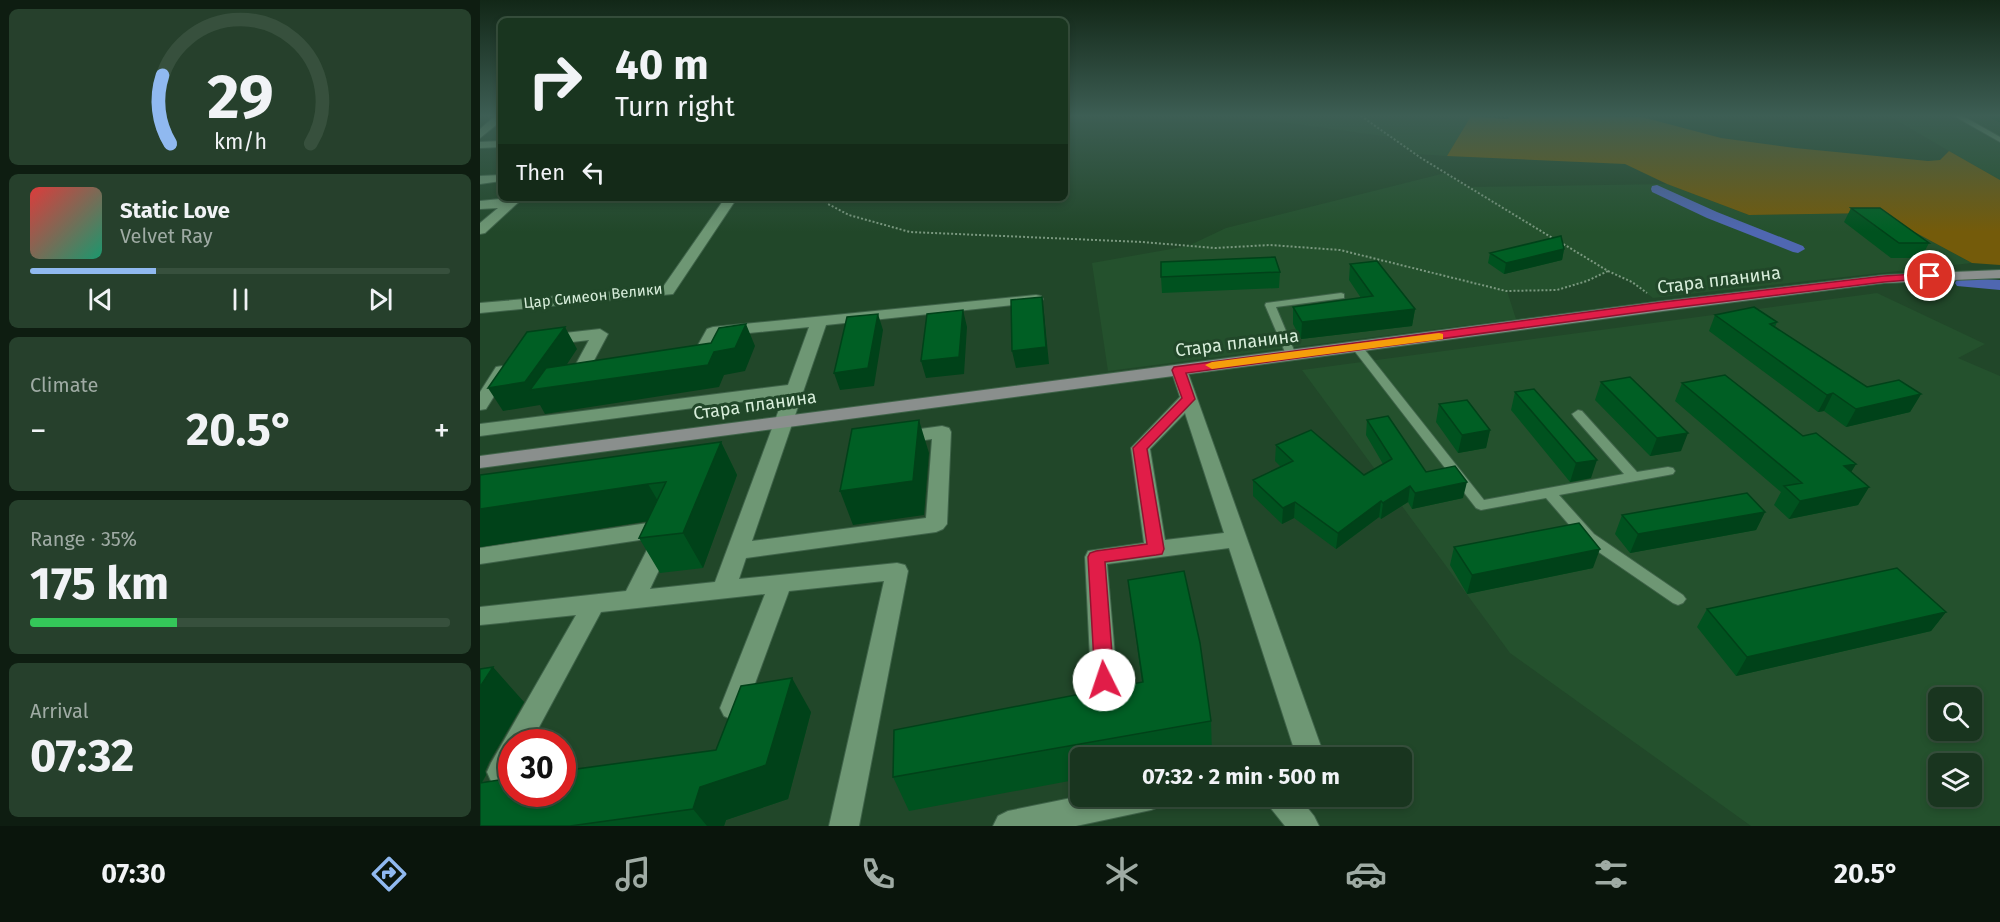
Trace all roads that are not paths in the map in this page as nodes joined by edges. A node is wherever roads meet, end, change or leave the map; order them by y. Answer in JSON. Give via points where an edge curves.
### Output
{"nodes":[{"id":1,"x":498,"y":178,"type":"edge"},
{"id":2,"x":480,"y":180,"type":"edge"},
{"id":3,"x":508,"y":201,"type":"edge"},
{"id":4,"x":514,"y":201,"type":"edge"},
{"id":5,"x":729,"y":201,"type":"edge"},
{"id":6,"x":480,"y":205,"type":"edge"},
{"id":7,"x":480,"y":230,"type":"edge"},
{"id":8,"x":2000,"y":274,"type":"edge"},
{"id":9,"x":1341,"y":296,"type":"dead end"},
{"id":10,"x":1038,"y":298,"type":"edge"},
{"id":11,"x":480,"y":308,"type":"edge"},
{"id":12,"x":819,"y":322,"type":"junction"},
{"id":13,"x":532,"y":342,"type":"edge"},
{"id":14,"x":1357,"y":347,"type":"junction"},
{"id":15,"x":1291,"y":355,"type":"junction"},
{"id":16,"x":509,"y":361,"type":"edge"},
{"id":17,"x":677,"y":361,"type":"edge"},
{"id":18,"x":1179,"y":370,"type":"junction"},
{"id":19,"x":600,"y":372,"type":"edge"},
{"id":20,"x":794,"y":389,"type":"junction"},
{"id":21,"x":1188,"y":399,"type":"junction"},
{"id":22,"x":480,"y":405,"type":"edge"},
{"id":23,"x":1578,"y":414,"type":"dead end"},
{"id":24,"x":782,"y":422,"type":"junction"},
{"id":25,"x":480,"y":430,"type":"edge"},
{"id":26,"x":878,"y":441,"type":"edge"},
{"id":27,"x":480,"y":462,"type":"edge"},
{"id":28,"x":1668,"y":471,"type":"dead end"},
{"id":29,"x":1634,"y":477,"type":"junction"},
{"id":30,"x":1549,"y":493,"type":"junction"},
{"id":31,"x":1236,"y":539,"type":"junction"},
{"id":32,"x":1156,"y":549,"type":"junction"},
{"id":33,"x":737,"y":551,"type":"junction"},
{"id":34,"x":480,"y":556,"type":"edge"},
{"id":35,"x":781,"y":583,"type":"junction"},
{"id":36,"x":724,"y":589,"type":"junction"},
{"id":37,"x":634,"y":599,"type":"junction"},
{"id":38,"x":1678,"y":599,"type":"dead end"},
{"id":39,"x":594,"y":604,"type":"junction"},
{"id":40,"x":480,"y":615,"type":"edge"},
{"id":41,"x":1104,"y":680,"type":"dead end"},
{"id":42,"x":726,"y":727,"type":"edge"},
{"id":43,"x":525,"y":729,"type":"edge"},
{"id":44,"x":1307,"y":747,"type":"edge"},
{"id":45,"x":1099,"y":807,"type":"edge"},
{"id":46,"x":1288,"y":807,"type":"edge"},
{"id":47,"x":844,"y":826,"type":"edge"},
{"id":48,"x":1008,"y":826,"type":"edge"},
{"id":49,"x":1304,"y":826,"type":"edge"}],
"edges":[{"from":1,"to":2,"type":"street"},
{"from":3,"to":6,"type":"street"},
{"from":4,"to":7,"type":"street"},
{"from":5,"to":11,"type":"street","name":"Цар Симеон Велики","via":[[668,291]]},
{"from":8,"to":14,"type":"street","name":"Стара планина","via":[[1884,279]]},
{"from":9,"to":15,"type":"lane","via":[[1270,305]]},
{"from":10,"to":12,"type":"street"},
{"from":12,"to":17,"type":"street","via":[[713,332],[699,358]]},
{"from":12,"to":20,"type":"street"},
{"from":13,"to":19,"type":"street","via":[[600,334],[578,375]]},
{"from":14,"to":15,"type":"street","name":"Стара планина"},
{"from":14,"to":30,"type":"lane","via":[[1481,505]]},
{"from":15,"to":18,"type":"street","name":"Стара планина"},
{"from":16,"to":22,"type":"street"},
{"from":18,"to":21,"type":"street"},
{"from":18,"to":24,"type":"street","name":"Стара планина"},
{"from":20,"to":24,"type":"street"},
{"from":20,"to":25,"type":"street"},
{"from":21,"to":31,"type":"street"},
{"from":21,"to":32,"type":"street","via":[[1140,448]]},
{"from":23,"to":29,"type":"lane"},
{"from":24,"to":27,"type":"street","name":"Стара планина"},
{"from":24,"to":33,"type":"street"},
{"from":26,"to":33,"type":"street","via":[[942,432],[936,524]]},
{"from":28,"to":29,"type":"lane"},
{"from":29,"to":30,"type":"lane"},
{"from":30,"to":38,"type":"lane","via":[[1589,538]]},
{"from":31,"to":32,"type":"street"},
{"from":31,"to":44,"type":"street"},
{"from":32,"to":41,"type":"street","via":[[1096,557]]},
{"from":33,"to":36,"type":"street"},
{"from":34,"to":37,"type":"street","via":[[669,528]]},
{"from":35,"to":36,"type":"street"},
{"from":35,"to":42,"type":"street"},
{"from":35,"to":47,"type":"street","via":[[897,571]]},
{"from":36,"to":37,"type":"street"},
{"from":37,"to":39,"type":"street"},
{"from":39,"to":40,"type":"street"},
{"from":39,"to":43,"type":"street"},
{"from":45,"to":48,"type":"street"},
{"from":46,"to":49,"type":"street"}]}
